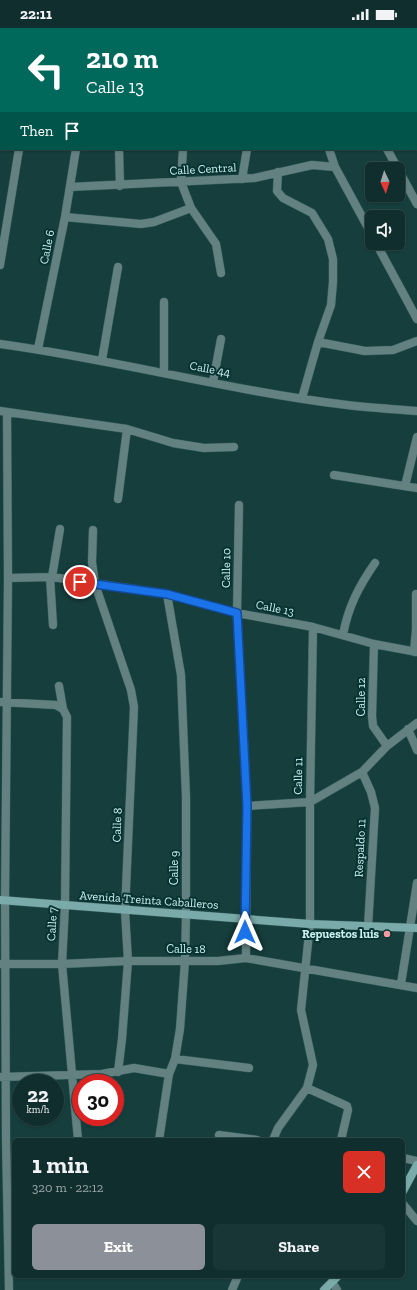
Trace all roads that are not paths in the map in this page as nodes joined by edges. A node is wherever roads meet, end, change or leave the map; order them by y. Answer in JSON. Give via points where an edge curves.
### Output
{"nodes":[{"id":1,"x":20,"y":150,"type":"edge"},
{"id":2,"x":76,"y":150,"type":"edge"},
{"id":3,"x":119,"y":150,"type":"edge"},
{"id":4,"x":183,"y":150,"type":"edge"},
{"id":5,"x":247,"y":150,"type":"edge"},
{"id":6,"x":329,"y":150,"type":"edge"},
{"id":7,"x":388,"y":150,"type":"edge"},
{"id":8,"x":394,"y":162,"type":"edge"},
{"id":9,"x":335,"y":167,"type":"junction"},
{"id":10,"x":278,"y":172,"type":"junction"},
{"id":11,"x":242,"y":179,"type":"junction"},
{"id":12,"x":181,"y":182,"type":"junction"},
{"id":13,"x":405,"y":182,"type":"edge"},
{"id":14,"x":120,"y":186,"type":"junction"},
{"id":15,"x":70,"y":187,"type":"junction"},
{"id":16,"x":417,"y":204,"type":"edge"},
{"id":17,"x":191,"y":208,"type":"junction"},
{"id":18,"x":65,"y":217,"type":"junction"},
{"id":19,"x":365,"y":222,"type":"edge"},
{"id":20,"x":380,"y":250,"type":"edge"},
{"id":21,"x":0,"y":265,"type":"edge"},
{"id":22,"x":118,"y":267,"type":"dead end"},
{"id":23,"x":221,"y":273,"type":"dead end"},
{"id":24,"x":164,"y":302,"type":"dead end"},
{"id":25,"x":417,"y":319,"type":"edge"},
{"id":26,"x":221,"y":339,"type":"dead end"},
{"id":27,"x":318,"y":342,"type":"junction"},
{"id":28,"x":417,"y":342,"type":"edge"},
{"id":29,"x":0,"y":344,"type":"edge"},
{"id":30,"x":38,"y":349,"type":"junction"},
{"id":31,"x":102,"y":360,"type":"junction"},
{"id":32,"x":164,"y":373,"type":"junction"},
{"id":33,"x":213,"y":382,"type":"junction"},
{"id":34,"x":302,"y":398,"type":"junction"},
{"id":35,"x":417,"y":411,"type":"edge"},
{"id":36,"x":3,"y":412,"type":"edge"},
{"id":37,"x":127,"y":429,"type":"junction"},
{"id":38,"x":417,"y":437,"type":"edge"},
{"id":39,"x":234,"y":447,"type":"dead end"},
{"id":40,"x":334,"y":475,"type":"dead end"},
{"id":41,"x":405,"y":486,"type":"junction"},
{"id":42,"x":417,"y":488,"type":"edge"},
{"id":43,"x":118,"y":499,"type":"dead end"},
{"id":44,"x":239,"y":505,"type":"dead end"},
{"id":45,"x":60,"y":529,"type":"dead end"},
{"id":46,"x":93,"y":530,"type":"dead end"},
{"id":47,"x":375,"y":563,"type":"dead end"},
{"id":48,"x":51,"y":577,"type":"junction"},
{"id":49,"x":8,"y":578,"type":"junction"},
{"id":50,"x":95,"y":584,"type":"junction"},
{"id":51,"x":167,"y":594,"type":"junction"},
{"id":52,"x":416,"y":594,"type":"edge"},
{"id":53,"x":237,"y":613,"type":"junction"},
{"id":54,"x":53,"y":625,"type":"dead end"},
{"id":55,"x":313,"y":627,"type":"junction"},
{"id":56,"x":343,"y":635,"type":"junction"},
{"id":57,"x":374,"y":644,"type":"junction"},
{"id":58,"x":416,"y":652,"type":"edge"},
{"id":59,"x":59,"y":686,"type":"dead end"},
{"id":60,"x":4,"y":702,"type":"edge"},
{"id":61,"x":63,"y":709,"type":"junction"},
{"id":62,"x":417,"y":723,"type":"edge"},
{"id":63,"x":408,"y":730,"type":"junction"},
{"id":64,"x":387,"y":746,"type":"junction"},
{"id":65,"x":417,"y":750,"type":"edge"},
{"id":66,"x":362,"y":772,"type":"junction"},
{"id":67,"x":310,"y":802,"type":"junction"},
{"id":68,"x":247,"y":806,"type":"junction"},
{"id":69,"x":417,"y":883,"type":"edge"},
{"id":70,"x":2,"y":900,"type":"edge"},
{"id":71,"x":65,"y":905,"type":"junction"},
{"id":72,"x":125,"y":911,"type":"junction"},
{"id":73,"x":186,"y":915,"type":"junction"},
{"id":74,"x":245,"y":918,"type":"junction"},
{"id":75,"x":310,"y":924,"type":"junction"},
{"id":76,"x":368,"y":927,"type":"junction"},
{"id":77,"x":413,"y":928,"type":"edge"},
{"id":78,"x":246,"y":958,"type":"junction"},
{"id":79,"x":128,"y":960,"type":"junction"},
{"id":80,"x":185,"y":961,"type":"junction"},
{"id":81,"x":3,"y":964,"type":"edge"},
{"id":82,"x":62,"y":964,"type":"junction"},
{"id":83,"x":305,"y":968,"type":"junction"},
{"id":84,"x":401,"y":984,"type":"junction"},
{"id":85,"x":417,"y":988,"type":"edge"},
{"id":86,"x":175,"y":1059,"type":"junction"},
{"id":87,"x":249,"y":1068,"type":"dead end"},
{"id":88,"x":118,"y":1072,"type":"junction"},
{"id":89,"x":74,"y":1074,"type":"edge"},
{"id":90,"x":89,"y":1074,"type":"edge"},
{"id":91,"x":169,"y":1074,"type":"junction"},
{"id":92,"x":72,"y":1075,"type":"edge"},
{"id":93,"x":3,"y":1077,"type":"edge"},
{"id":94,"x":307,"y":1088,"type":"junction"},
{"id":95,"x":77,"y":1126,"type":"edge"},
{"id":96,"x":219,"y":1135,"type":"dead end"},
{"id":97,"x":78,"y":1138,"type":"edge"},
{"id":98,"x":159,"y":1138,"type":"edge"},
{"id":99,"x":242,"y":1138,"type":"edge"},
{"id":100,"x":274,"y":1138,"type":"edge"},
{"id":101,"x":341,"y":1138,"type":"edge"},
{"id":102,"x":10,"y":1140,"type":"edge"},
{"id":103,"x":405,"y":1158,"type":"edge"},
{"id":104,"x":417,"y":1161,"type":"edge"},
{"id":105,"x":417,"y":1165,"type":"edge"},
{"id":106,"x":405,"y":1187,"type":"edge"},
{"id":107,"x":405,"y":1206,"type":"edge"},
{"id":108,"x":417,"y":1221,"type":"edge"},
{"id":109,"x":237,"y":1278,"type":"edge"},
{"id":110,"x":335,"y":1279,"type":"edge"},
{"id":111,"x":9,"y":1290,"type":"edge"},
{"id":112,"x":232,"y":1290,"type":"edge"},
{"id":113,"x":324,"y":1290,"type":"edge"},
{"id":114,"x":337,"y":1290,"type":"edge"}],
"edges":[{"from":1,"to":21,"type":"street"},
{"from":2,"to":15,"type":"street","name":"Calle 6"},
{"from":3,"to":14,"type":"street"},
{"from":4,"to":12,"type":"street"},
{"from":5,"to":11,"type":"street"},
{"from":6,"to":9,"type":"street"},
{"from":7,"to":8,"type":"street"},
{"from":9,"to":10,"type":"street","name":"Calle Central","via":[[312,165]]},
{"from":9,"to":19,"type":"street"},
{"from":10,"to":11,"type":"street","name":"Calle Central"},
{"from":10,"to":27,"type":"street","via":[[277,191],[283,198],[312,213],[328,239],[333,259],[331,304]]},
{"from":11,"to":12,"type":"street","name":"Calle Central"},
{"from":12,"to":14,"type":"street","name":"Calle Central"},
{"from":12,"to":17,"type":"street"},
{"from":13,"to":16,"type":"street"},
{"from":14,"to":15,"type":"street","name":"Calle Central"},
{"from":15,"to":18,"type":"street","name":"Calle 6"},
{"from":17,"to":18,"type":"street","via":[[154,222],[141,224]]},
{"from":17,"to":23,"type":"street","via":[[216,244]]},
{"from":18,"to":30,"type":"street","name":"Calle 6"},
{"from":20,"to":25,"type":"street"},
{"from":22,"to":31,"type":"street"},
{"from":24,"to":32,"type":"street"},
{"from":26,"to":33,"type":"street"},
{"from":27,"to":28,"type":"street","via":[[365,351],[393,350]]},
{"from":27,"to":34,"type":"street"},
{"from":29,"to":30,"type":"street","name":"Calle 44"},
{"from":30,"to":31,"type":"street","name":"Calle 44"},
{"from":31,"to":32,"type":"street","name":"Calle 44"},
{"from":32,"to":33,"type":"street","name":"Calle 44"},
{"from":33,"to":34,"type":"street","name":"Calle 44"},
{"from":34,"to":35,"type":"street","name":"Calle 44"},
{"from":36,"to":37,"type":"street"},
{"from":36,"to":49,"type":"street"},
{"from":37,"to":39,"type":"street","via":[[173,443],[204,448]]},
{"from":37,"to":43,"type":"street"},
{"from":38,"to":41,"type":"street"},
{"from":40,"to":41,"type":"street"},
{"from":41,"to":42,"type":"street"},
{"from":44,"to":53,"type":"street","name":"Calle 10"},
{"from":45,"to":48,"type":"street"},
{"from":46,"to":50,"type":"street","name":"Calle 8","via":[[92,562]]},
{"from":47,"to":56,"type":"street","via":[[351,603]]},
{"from":48,"to":49,"type":"street","name":"Calle 13"},
{"from":48,"to":50,"type":"street","name":"Calle 13"},
{"from":48,"to":54,"type":"street"},
{"from":49,"to":60,"type":"street"},
{"from":50,"to":51,"type":"street","name":"Calle 13"},
{"from":50,"to":72,"type":"street","name":"Calle 8","via":[[133,699]]},
{"from":51,"to":53,"type":"street","name":"Calle 13"},
{"from":51,"to":73,"type":"street","name":"Calle 9","via":[[181,675],[186,797]]},
{"from":52,"to":58,"type":"street"},
{"from":53,"to":55,"type":"street","name":"Calle 13"},
{"from":53,"to":68,"type":"street","name":"Calle 10"},
{"from":55,"to":56,"type":"street","name":"Calle 13"},
{"from":55,"to":67,"type":"street","name":"Calle 11"},
{"from":56,"to":57,"type":"street","name":"Calle 13"},
{"from":57,"to":58,"type":"street","name":"Calle 13"},
{"from":57,"to":64,"type":"street","name":"Calle 12","via":[[373,726]]},
{"from":59,"to":61,"type":"street","name":"Calle 7"},
{"from":60,"to":61,"type":"street","via":[[56,705]]},
{"from":60,"to":70,"type":"street"},
{"from":61,"to":71,"type":"street","name":"Calle 7","via":[[67,717]]},
{"from":62,"to":63,"type":"street"},
{"from":63,"to":64,"type":"street"},
{"from":63,"to":65,"type":"street"},
{"from":64,"to":66,"type":"street"},
{"from":66,"to":67,"type":"street"},
{"from":66,"to":76,"type":"street","name":"Respaldo 11","via":[[375,808]]},
{"from":67,"to":68,"type":"street"},
{"from":67,"to":75,"type":"street","name":"Calle 11"},
{"from":68,"to":74,"type":"street","name":"Calle 10"},
{"from":69,"to":77,"type":"street"},
{"from":70,"to":71,"type":"street","name":"Avenida Treinta Caballeros"},
{"from":70,"to":81,"type":"street"},
{"from":71,"to":72,"type":"street","name":"Avenida Treinta Caballeros"},
{"from":71,"to":82,"type":"street","name":"Calle 7"},
{"from":72,"to":73,"type":"street","name":"Avenida Treinta Caballeros"},
{"from":72,"to":79,"type":"street","name":"Calle 8"},
{"from":73,"to":74,"type":"street","name":"Avenida Treinta Caballeros"},
{"from":73,"to":80,"type":"street","name":"Calle 9"},
{"from":74,"to":75,"type":"street","name":"Avenida Treinta Caballeros"},
{"from":74,"to":78,"type":"street","name":"Calle 10"},
{"from":75,"to":76,"type":"street","name":"Avenida Treinta Caballeros"},
{"from":75,"to":83,"type":"street","name":"Calle 11"},
{"from":76,"to":77,"type":"street","name":"Avenida Treinta Caballeros"},
{"from":77,"to":84,"type":"street"},
{"from":78,"to":80,"type":"street","name":"Calle 18"},
{"from":78,"to":83,"type":"street","name":"Calle 18"},
{"from":79,"to":80,"type":"street","name":"Calle 18"},
{"from":79,"to":82,"type":"street","name":"Calle 18"},
{"from":79,"to":88,"type":"street","name":"Calle 8"},
{"from":80,"to":86,"type":"street","name":"Calle 9"},
{"from":81,"to":82,"type":"street","name":"Calle 18"},
{"from":81,"to":93,"type":"street"},
{"from":82,"to":89,"type":"street","name":"Calle 7"},
{"from":83,"to":84,"type":"street","name":"Calle 18"},
{"from":83,"to":94,"type":"street","name":"Calle 11","via":[[301,1010],[313,1065]]},
{"from":84,"to":85,"type":"street","name":"Calle 18"},
{"from":86,"to":87,"type":"street"},
{"from":86,"to":91,"type":"street","name":"Calle 9"},
{"from":88,"to":90,"type":"street"},
{"from":88,"to":91,"type":"street","via":[[134,1068]]},
{"from":91,"to":98,"type":"street","name":"Calle 9"},
{"from":92,"to":93,"type":"street"},
{"from":93,"to":102,"type":"street"},
{"from":94,"to":100,"type":"street","via":[[278,1128]]},
{"from":94,"to":101,"type":"street","via":[[347,1106]]},
{"from":95,"to":97,"type":"street","name":"Calle 7"},
{"from":96,"to":99,"type":"street"},
{"from":102,"to":111,"type":"street"},
{"from":103,"to":104,"type":"street"},
{"from":105,"to":106,"type":"street"},
{"from":107,"to":108,"type":"street"},
{"from":109,"to":112,"type":"street"},
{"from":110,"to":113,"type":"street"},
{"from":110,"to":114,"type":"street"}]}
